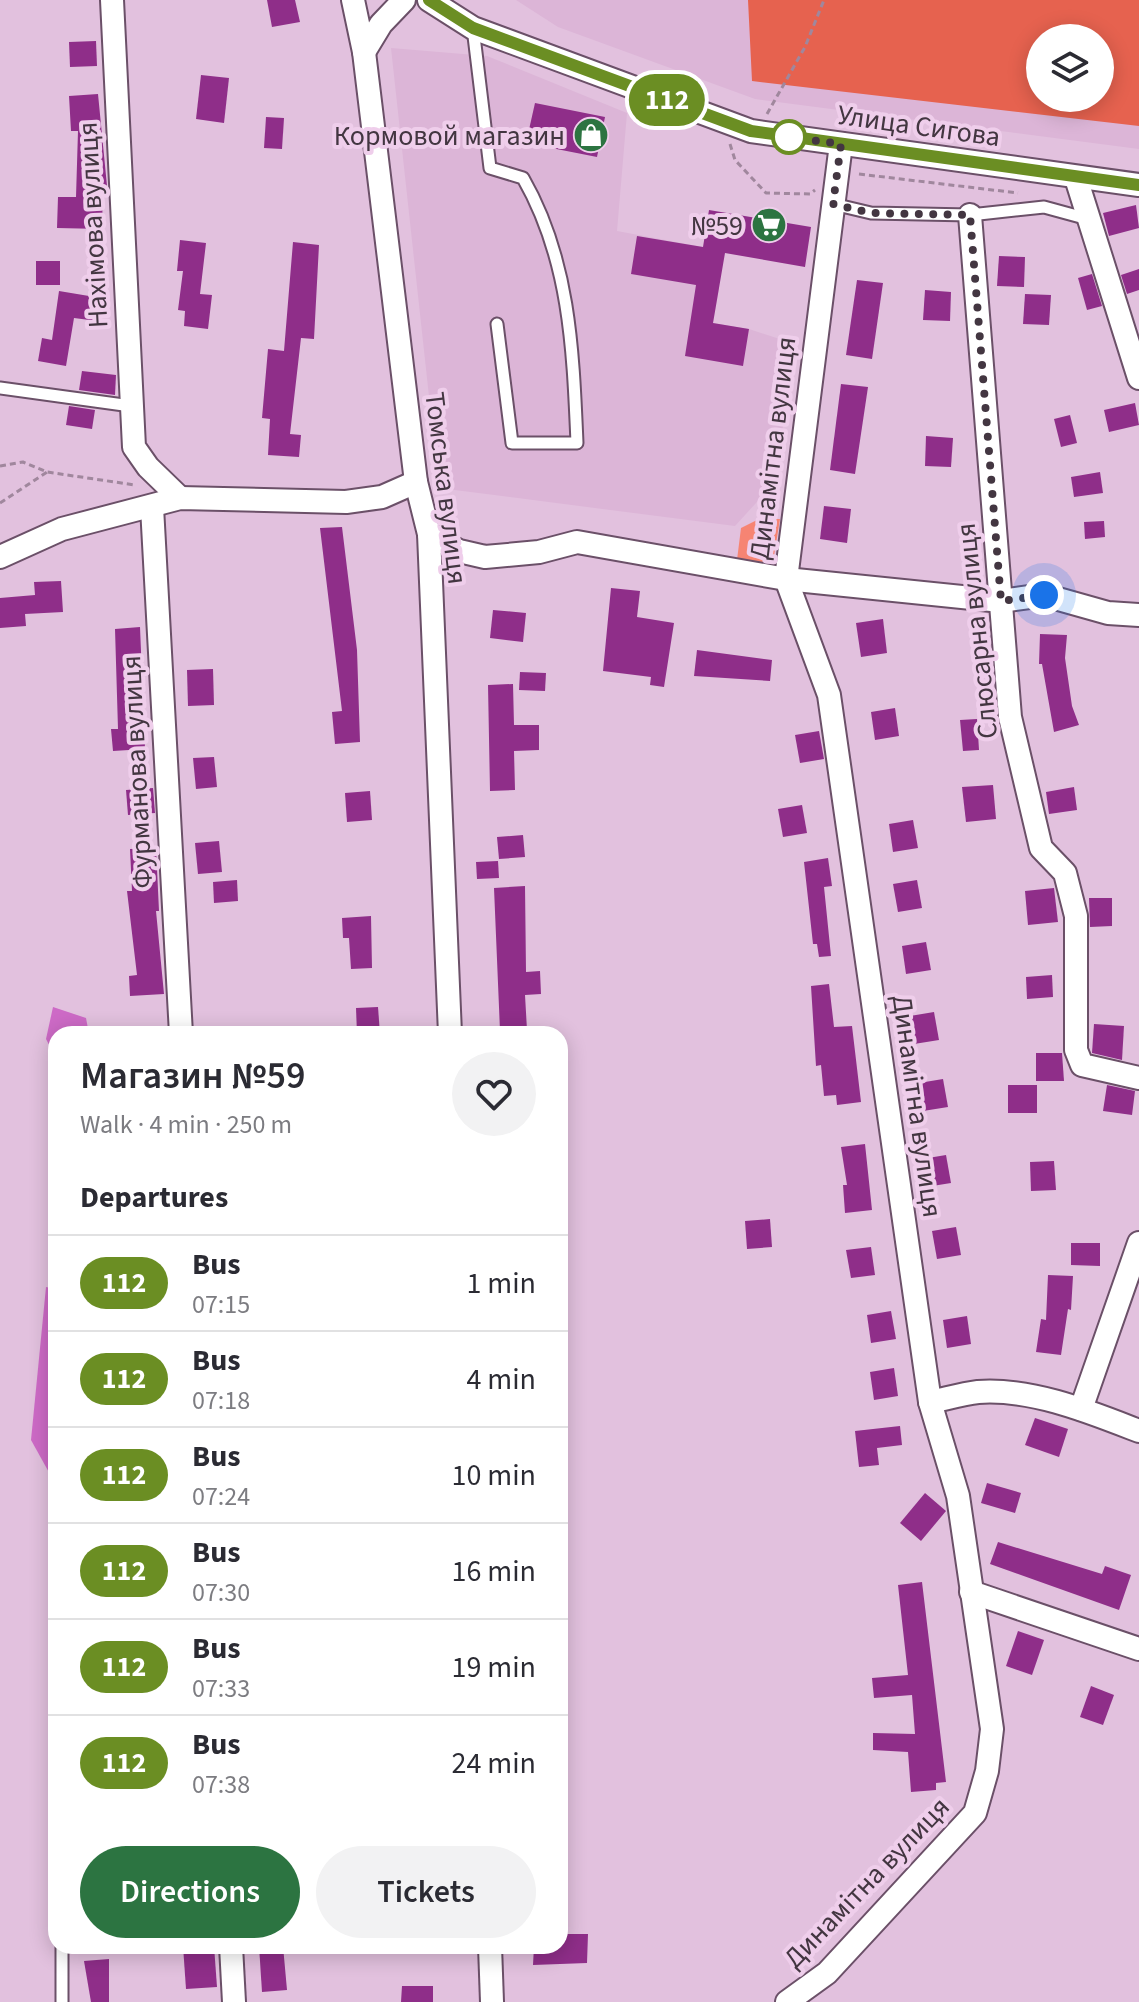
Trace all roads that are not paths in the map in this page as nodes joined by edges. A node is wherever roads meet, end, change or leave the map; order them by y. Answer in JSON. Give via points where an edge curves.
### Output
{"nodes":[{"id":1,"x":112,"y":0,"type":"edge"},
{"id":2,"x":353,"y":0,"type":"edge"},
{"id":3,"x":404,"y":0,"type":"edge"},
{"id":4,"x":429,"y":0,"type":"edge"},
{"id":5,"x":473,"y":28,"type":"junction"},
{"id":6,"x":364,"y":52,"type":"junction"},
{"id":7,"x":841,"y":144,"type":"junction"},
{"id":8,"x":1076,"y":178,"type":"junction"},
{"id":9,"x":1139,"y":185,"type":"edge"},
{"id":10,"x":833,"y":204,"type":"junction"},
{"id":11,"x":970,"y":215,"type":"junction"},
{"id":12,"x":1089,"y":220,"type":"junction"},
{"id":13,"x":497,"y":324,"type":"dead end"},
{"id":14,"x":1139,"y":378,"type":"edge"},
{"id":15,"x":0,"y":388,"type":"edge"},
{"id":16,"x":131,"y":406,"type":"junction"},
{"id":17,"x":416,"y":482,"type":"junction"},
{"id":18,"x":180,"y":498,"type":"junction"},
{"id":19,"x":152,"y":507,"type":"junction"},
{"id":20,"x":429,"y":534,"type":"junction"},
{"id":21,"x":0,"y":557,"type":"edge"},
{"id":22,"x":786,"y":579,"type":"junction"},
{"id":23,"x":1001,"y":601,"type":"junction"},
{"id":24,"x":1139,"y":615,"type":"edge"},
{"id":25,"x":181,"y":1026,"type":"edge"},
{"id":26,"x":450,"y":1026,"type":"edge"},
{"id":27,"x":1139,"y":1078,"type":"edge"},
{"id":28,"x":1139,"y":1243,"type":"edge"},
{"id":29,"x":930,"y":1402,"type":"junction"},
{"id":30,"x":1081,"y":1409,"type":"junction"},
{"id":31,"x":1139,"y":1431,"type":"edge"},
{"id":32,"x":971,"y":1592,"type":"junction"},
{"id":33,"x":1139,"y":1649,"type":"edge"},
{"id":34,"x":62,"y":1954,"type":"edge"},
{"id":35,"x":231,"y":1954,"type":"edge"},
{"id":36,"x":490,"y":1954,"type":"edge"},
{"id":37,"x":62,"y":2002,"type":"edge"},
{"id":38,"x":234,"y":2002,"type":"edge"},
{"id":39,"x":492,"y":2002,"type":"edge"},
{"id":40,"x":787,"y":2002,"type":"edge"}],
"edges":[{"from":1,"to":16,"type":"street","name":"Нахімова вулиця"},
{"from":2,"to":6,"type":"street","name":"Томська вулиця"},
{"from":3,"to":6,"type":"street"},
{"from":4,"to":5,"type":"street","name":"Улица Сигова"},
{"from":5,"to":7,"type":"street","name":"Улица Сигова","via":[[751,131]]},
{"from":5,"to":13,"type":"lane","via":[[490,168],[523,178],[542,212],[569,314],[577,443],[512,443]]},
{"from":6,"to":17,"type":"street","name":"Томська вулиця"},
{"from":7,"to":8,"type":"street","name":"Улица Сигова"},
{"from":7,"to":10,"type":"street","name":"Динамітна вулиця"},
{"from":8,"to":9,"type":"street","name":"Улица Сигова"},
{"from":8,"to":12,"type":"street"},
{"from":10,"to":11,"type":"lane","via":[[871,213]]},
{"from":10,"to":22,"type":"street","name":"Динамітна вулиця"},
{"from":11,"to":12,"type":"lane","via":[[1044,207]]},
{"from":11,"to":23,"type":"street","name":"Слюсарна вулиця"},
{"from":12,"to":14,"type":"street"},
{"from":15,"to":16,"type":"lane"},
{"from":16,"to":18,"type":"street","name":"Нахімова вулиця","via":[[134,447]]},
{"from":17,"to":18,"type":"street","via":[[382,497],[346,502]]},
{"from":17,"to":20,"type":"street","name":"Томська вулиця"},
{"from":18,"to":19,"type":"street"},
{"from":19,"to":21,"type":"street","via":[[62,529]]},
{"from":19,"to":25,"type":"street","name":"Фурманова вулиця"},
{"from":20,"to":22,"type":"street","via":[[459,551],[485,557],[577,542]]},
{"from":20,"to":26,"type":"street","name":"Томська вулиця"},
{"from":22,"to":23,"type":"street"},
{"from":22,"to":29,"type":"street","name":"Динамітна вулиця","via":[[829,695]]},
{"from":23,"to":24,"type":"street","via":[[1044,595],[1108,613]]},
{"from":23,"to":27,"type":"street","name":"Слюсарна вулиця","via":[[1010,717],[1027,790],[1041,848],[1065,873],[1076,916],[1076,1050],[1082,1065]]},
{"from":28,"to":30,"type":"street"},
{"from":29,"to":30,"type":"street","via":[[979,1392]]},
{"from":29,"to":32,"type":"street","name":"Динамітна вулиця","via":[[958,1496]]},
{"from":30,"to":31,"type":"street"},
{"from":32,"to":33,"type":"street"},
{"from":32,"to":40,"type":"street","name":"Динамітна вулиця","via":[[992,1729],[975,1813],[827,1973]]},
{"from":34,"to":37,"type":"lane"},
{"from":35,"to":38,"type":"street"},
{"from":36,"to":39,"type":"street"}]}
